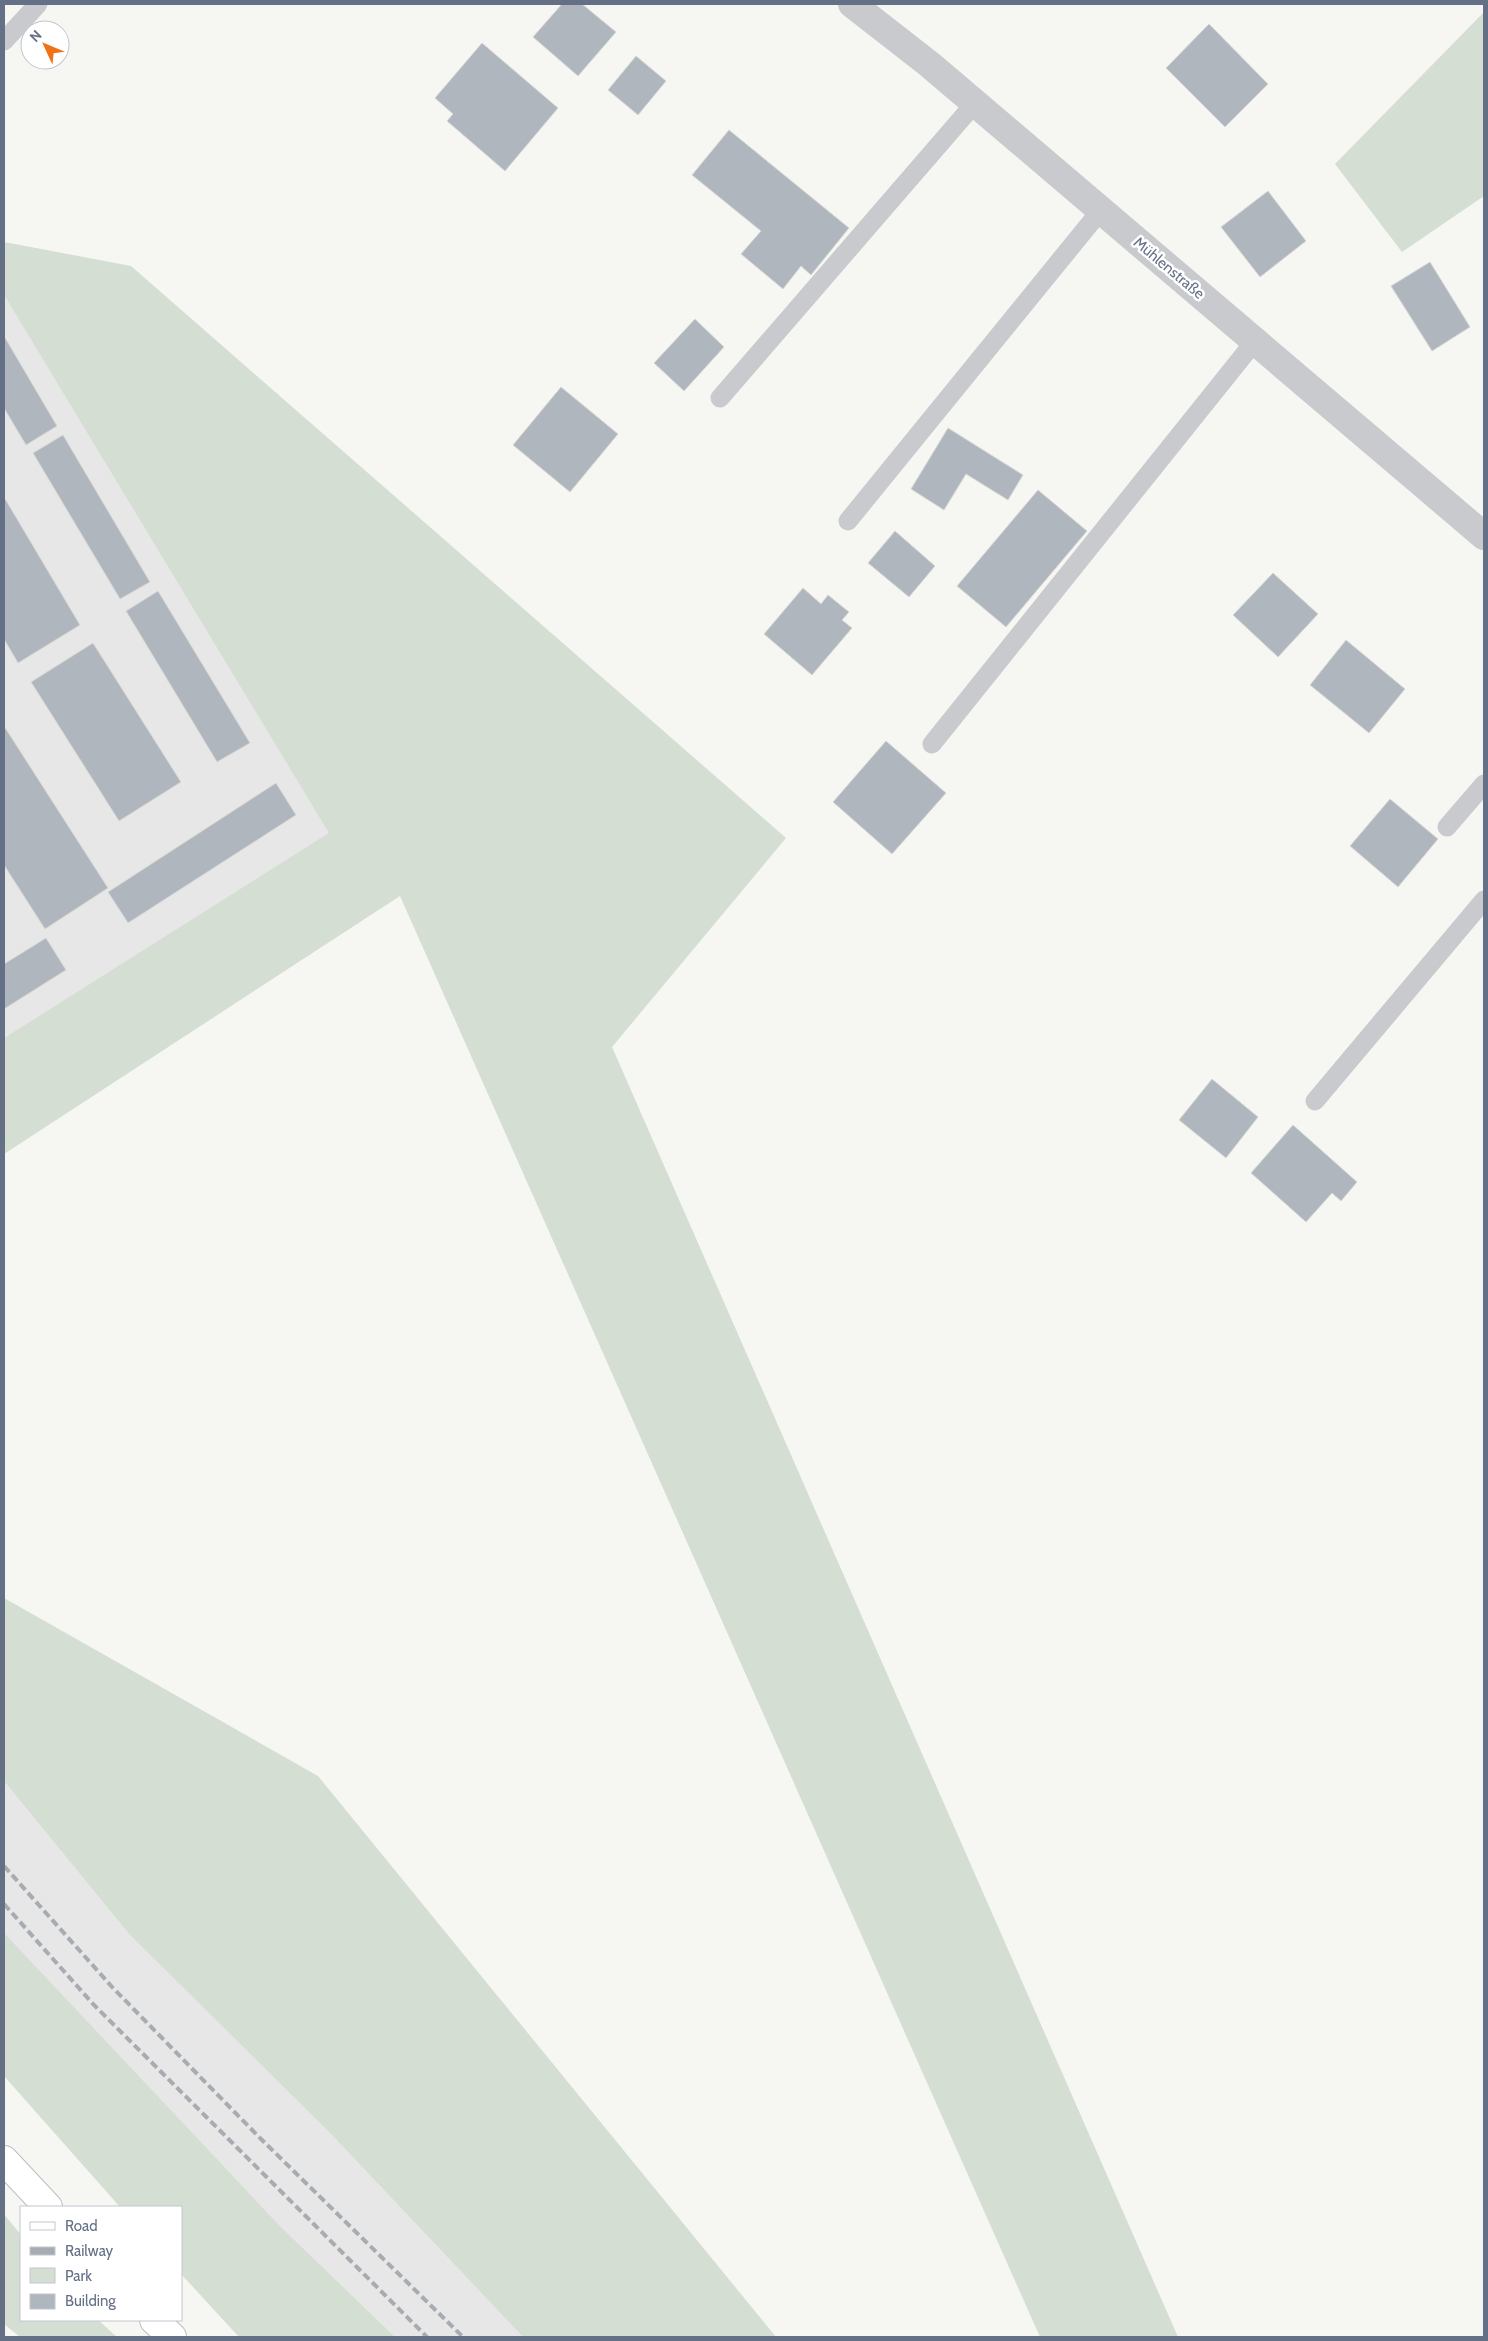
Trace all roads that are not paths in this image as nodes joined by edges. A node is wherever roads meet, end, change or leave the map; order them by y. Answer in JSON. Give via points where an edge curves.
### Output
{"nodes":[{"id":1,"x":38,"y":4,"type":"edge"},
{"id":2,"x":852,"y":4,"type":"edge"},
{"id":3,"x":4,"y":41,"type":"edge"},
{"id":4,"x":975,"y":103,"type":"junction"},
{"id":5,"x":1101,"y":210,"type":"junction"},
{"id":6,"x":1255,"y":341,"type":"junction"},
{"id":7,"x":720,"y":398,"type":"dead end"},
{"id":8,"x":848,"y":521,"type":"dead end"},
{"id":9,"x":1484,"y":536,"type":"edge"},
{"id":10,"x":932,"y":744,"type":"dead end"},
{"id":11,"x":1484,"y":784,"type":"edge"},
{"id":12,"x":1447,"y":827,"type":"dead end"},
{"id":13,"x":1484,"y":900,"type":"edge"},
{"id":14,"x":1315,"y":1101,"type":"dead end"},
{"id":15,"x":4,"y":2160,"type":"edge"},
{"id":16,"x":47,"y":2206,"type":"edge"},
{"id":17,"x":155,"y":2321,"type":"edge"},
{"id":18,"x":172,"y":2337,"type":"edge"}],
"edges":[{"from":1,"to":3,"type":"lane"},
{"from":2,"to":4,"type":"street","name":"Mühlenstraße"},
{"from":4,"to":5,"type":"street","name":"Mühlenstraße"},
{"from":4,"to":7,"type":"lane"},
{"from":5,"to":6,"type":"street","name":"Mühlenstraße"},
{"from":5,"to":8,"type":"lane"},
{"from":6,"to":9,"type":"street","name":"Mühlenstraße"},
{"from":6,"to":10,"type":"lane"},
{"from":11,"to":12,"type":"lane"},
{"from":13,"to":14,"type":"lane"},
{"from":15,"to":16,"type":"main road"},
{"from":17,"to":18,"type":"main road"}]}
